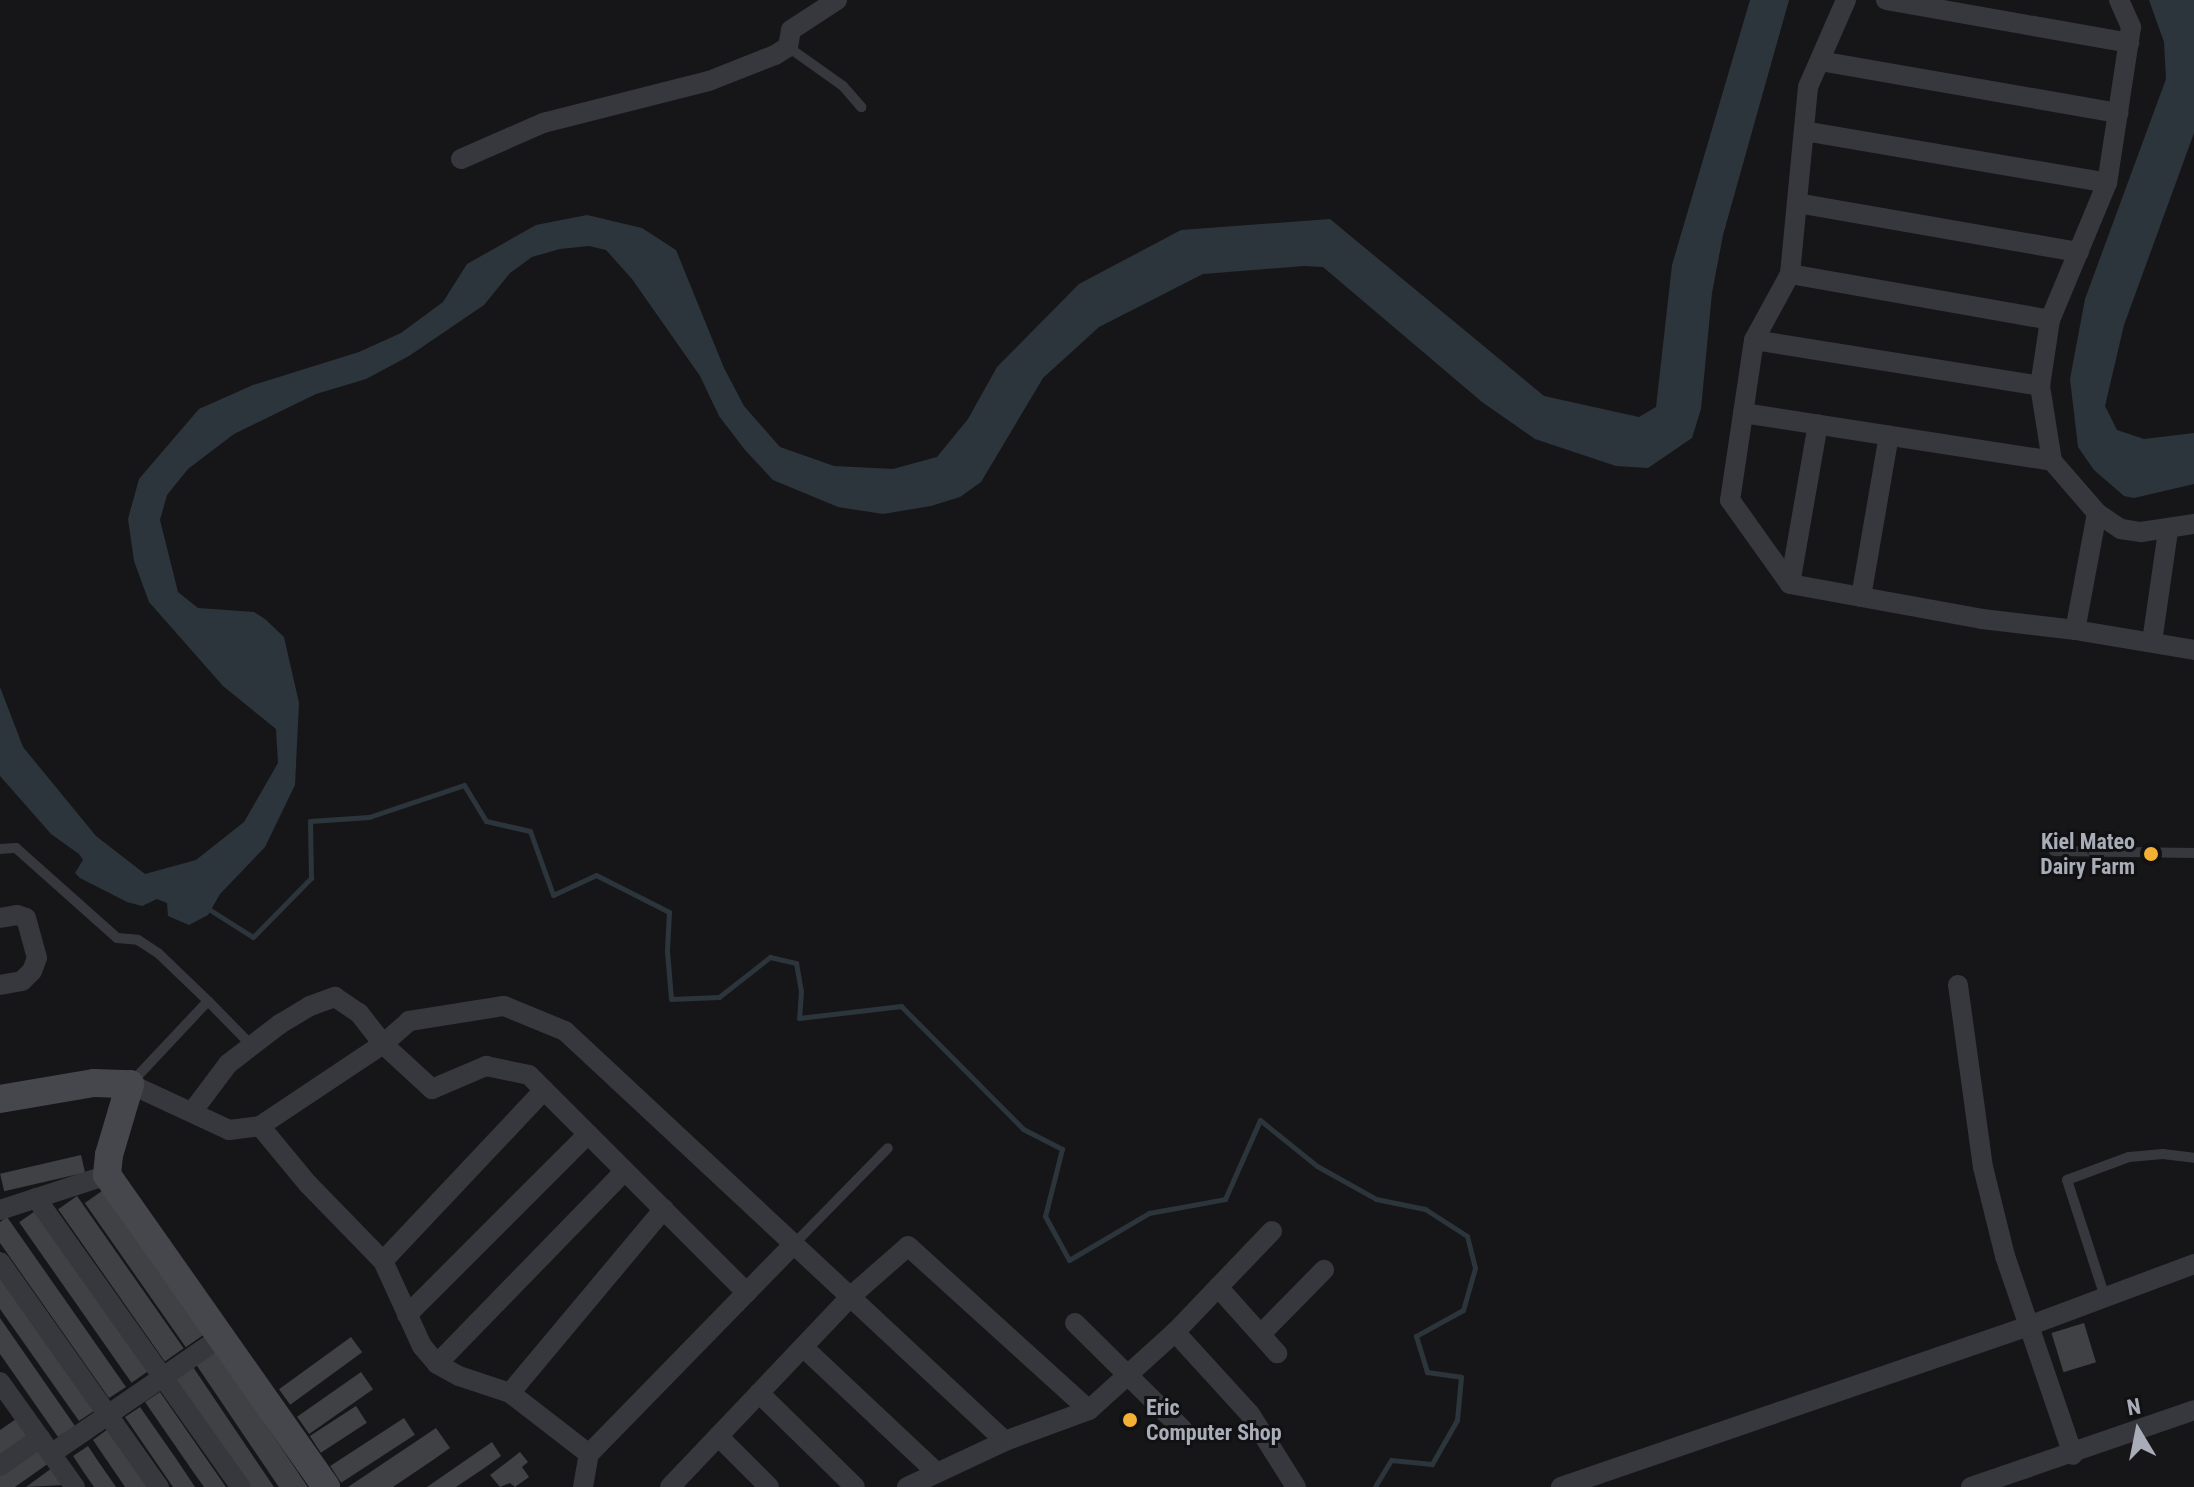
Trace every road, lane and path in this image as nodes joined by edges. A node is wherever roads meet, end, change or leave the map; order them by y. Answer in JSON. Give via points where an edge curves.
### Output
{"nodes":[{"id":1,"x":837,"y":0,"type":"edge"},
{"id":2,"x":1846,"y":0,"type":"edge"},
{"id":3,"x":1886,"y":0,"type":"edge"},
{"id":4,"x":2119,"y":0,"type":"edge"},
{"id":5,"x":2129,"y":43,"type":"junction"},
{"id":6,"x":788,"y":47,"type":"junction"},
{"id":7,"x":1820,"y":61,"type":"junction"},
{"id":8,"x":861,"y":107,"type":"dead end"},
{"id":9,"x":2118,"y":113,"type":"junction"},
{"id":10,"x":1804,"y":131,"type":"junction"},
{"id":11,"x":461,"y":159,"type":"dead end"},
{"id":12,"x":2107,"y":183,"type":"junction"},
{"id":13,"x":1797,"y":203,"type":"junction"},
{"id":14,"x":2079,"y":252,"type":"junction"},
{"id":15,"x":1790,"y":274,"type":"junction"},
{"id":16,"x":2050,"y":320,"type":"junction"},
{"id":17,"x":1754,"y":340,"type":"junction"},
{"id":18,"x":2040,"y":386,"type":"junction"},
{"id":19,"x":1743,"y":413,"type":"junction"},
{"id":20,"x":1818,"y":424,"type":"junction"},
{"id":21,"x":1889,"y":435,"type":"junction"},
{"id":22,"x":2052,"y":461,"type":"junction"},
{"id":23,"x":2097,"y":513,"type":"junction"},
{"id":24,"x":2194,"y":524,"type":"edge"},
{"id":25,"x":2168,"y":531,"type":"junction"},
{"id":26,"x":1790,"y":584,"type":"junction"},
{"id":27,"x":1861,"y":597,"type":"junction"},
{"id":28,"x":2075,"y":630,"type":"junction"},
{"id":29,"x":2152,"y":642,"type":"junction"},
{"id":30,"x":2194,"y":650,"type":"edge"},
{"id":31,"x":0,"y":849,"type":"edge"},
{"id":32,"x":2054,"y":851,"type":"dead end"},
{"id":33,"x":2194,"y":853,"type":"edge"},
{"id":34,"x":0,"y":918,"type":"edge"},
{"id":35,"x":0,"y":985,"type":"edge"},
{"id":36,"x":1958,"y":985,"type":"dead end"},
{"id":37,"x":208,"y":1001,"type":"junction"},
{"id":38,"x":383,"y":1044,"type":"junction"},
{"id":39,"x":252,"y":1046,"type":"junction"},
{"id":40,"x":130,"y":1084,"type":"junction"},
{"id":41,"x":544,"y":1090,"type":"junction"},
{"id":42,"x":0,"y":1099,"type":"edge"},
{"id":43,"x":192,"y":1112,"type":"junction"},
{"id":44,"x":260,"y":1126,"type":"junction"},
{"id":45,"x":588,"y":1134,"type":"junction"},
{"id":46,"x":888,"y":1148,"type":"dead end"},
{"id":47,"x":2194,"y":1158,"type":"edge"},
{"id":48,"x":625,"y":1171,"type":"junction"},
{"id":49,"x":107,"y":1175,"type":"junction"},
{"id":50,"x":36,"y":1198,"type":"junction"},
{"id":51,"x":664,"y":1209,"type":"junction"},
{"id":52,"x":0,"y":1210,"type":"edge"},
{"id":53,"x":1272,"y":1231,"type":"dead end"},
{"id":54,"x":794,"y":1244,"type":"junction"},
{"id":55,"x":383,"y":1261,"type":"junction"},
{"id":56,"x":0,"y":1262,"type":"edge"},
{"id":57,"x":2194,"y":1264,"type":"edge"},
{"id":58,"x":1324,"y":1270,"type":"dead end"},
{"id":59,"x":1218,"y":1287,"type":"junction"},
{"id":60,"x":747,"y":1293,"type":"junction"},
{"id":61,"x":850,"y":1297,"type":"junction"},
{"id":62,"x":2105,"y":1297,"type":"junction"},
{"id":63,"x":407,"y":1315,"type":"junction"},
{"id":64,"x":1075,"y":1323,"type":"dead end"},
{"id":65,"x":2031,"y":1325,"type":"junction"},
{"id":66,"x":1175,"y":1332,"type":"junction"},
{"id":67,"x":1261,"y":1334,"type":"junction"},
{"id":68,"x":221,"y":1337,"type":"junction"},
{"id":69,"x":803,"y":1347,"type":"junction"},
{"id":70,"x":1277,"y":1353,"type":"dead end"},
{"id":71,"x":437,"y":1364,"type":"junction"},
{"id":72,"x":164,"y":1376,"type":"junction"},
{"id":73,"x":1126,"y":1377,"type":"junction"},
{"id":74,"x":0,"y":1382,"type":"edge"},
{"id":75,"x":510,"y":1393,"type":"junction"},
{"id":76,"x":759,"y":1393,"type":"junction"},
{"id":77,"x":1089,"y":1410,"type":"junction"},
{"id":78,"x":2194,"y":1410,"type":"edge"},
{"id":79,"x":108,"y":1414,"type":"junction"},
{"id":80,"x":1182,"y":1429,"type":"dead end"},
{"id":81,"x":718,"y":1436,"type":"junction"},
{"id":82,"x":1005,"y":1441,"type":"junction"},
{"id":83,"x":46,"y":1446,"type":"junction"},
{"id":84,"x":589,"y":1454,"type":"junction"},
{"id":85,"x":2073,"y":1455,"type":"junction"},
{"id":86,"x":0,"y":1466,"type":"edge"},
{"id":87,"x":936,"y":1472,"type":"junction"},
{"id":88,"x":675,"y":1485,"type":"edge"},
{"id":89,"x":75,"y":1487,"type":"edge"},
{"id":90,"x":159,"y":1487,"type":"edge"},
{"id":91,"x":241,"y":1487,"type":"edge"},
{"id":92,"x":326,"y":1487,"type":"edge"},
{"id":93,"x":583,"y":1487,"type":"edge"},
{"id":94,"x":769,"y":1487,"type":"edge"},
{"id":95,"x":855,"y":1487,"type":"edge"},
{"id":96,"x":907,"y":1487,"type":"edge"},
{"id":97,"x":1296,"y":1487,"type":"edge"},
{"id":98,"x":1561,"y":1487,"type":"edge"},
{"id":99,"x":1971,"y":1487,"type":"edge"}],
"edges":[{"from":1,"to":6,"type":"street","via":[[791,30]]},
{"from":2,"to":7,"type":"street"},
{"from":3,"to":5,"type":"street"},
{"from":4,"to":5,"type":"street","via":[[2131,27]]},
{"from":5,"to":9,"type":"street"},
{"from":6,"to":8,"type":"lane","via":[[843,86]]},
{"from":6,"to":11,"type":"street","via":[[709,81],[543,123]]},
{"from":7,"to":9,"type":"street"},
{"from":7,"to":10,"type":"street","via":[[1808,87]]},
{"from":9,"to":12,"type":"street"},
{"from":10,"to":12,"type":"street"},
{"from":10,"to":13,"type":"street"},
{"from":12,"to":14,"type":"street"},
{"from":13,"to":14,"type":"street"},
{"from":13,"to":15,"type":"street"},
{"from":14,"to":16,"type":"street"},
{"from":15,"to":16,"type":"street"},
{"from":15,"to":17,"type":"street"},
{"from":16,"to":18,"type":"street"},
{"from":17,"to":18,"type":"street"},
{"from":17,"to":19,"type":"street"},
{"from":18,"to":22,"type":"street"},
{"from":19,"to":20,"type":"street"},
{"from":19,"to":26,"type":"street","via":[[1730,500]]},
{"from":20,"to":21,"type":"street"},
{"from":20,"to":26,"type":"street"},
{"from":21,"to":22,"type":"street"},
{"from":21,"to":27,"type":"street"},
{"from":22,"to":23,"type":"street"},
{"from":23,"to":25,"type":"street","via":[[2121,529]]},
{"from":23,"to":28,"type":"street"},
{"from":24,"to":25,"type":"street"},
{"from":25,"to":29,"type":"street"},
{"from":26,"to":27,"type":"street"},
{"from":27,"to":28,"type":"street"},
{"from":28,"to":29,"type":"street"},
{"from":29,"to":30,"type":"street"},
{"from":31,"to":37,"type":"lane","via":[[16,848],[117,938],[138,940],[158,953]]},
{"from":32,"to":33,"type":"lane"},
{"from":34,"to":35,"type":"street","via":[[26,918],[37,958],[22,981]]},
{"from":36,"to":65,"type":"street","via":[[1983,1167],[2005,1256]]},
{"from":37,"to":39,"type":"lane"},
{"from":37,"to":40,"type":"lane"},
{"from":38,"to":39,"type":"street","via":[[359,1013],[335,997],[310,1006]]},
{"from":38,"to":41,"type":"street","via":[[432,1089],[486,1066],[529,1075]]},
{"from":38,"to":44,"type":"street"},
{"from":38,"to":54,"type":"street","via":[[409,1021],[504,1006],[565,1031]]},
{"from":39,"to":43,"type":"street","via":[[228,1064]]},
{"from":40,"to":42,"type":"street","via":[[94,1083]]},
{"from":40,"to":43,"type":"street"},
{"from":40,"to":49,"type":"street"},
{"from":41,"to":45,"type":"street"},
{"from":41,"to":55,"type":"street"},
{"from":43,"to":44,"type":"street","via":[[229,1130]]},
{"from":44,"to":55,"type":"street"},
{"from":45,"to":48,"type":"street"},
{"from":45,"to":63,"type":"street"},
{"from":46,"to":54,"type":"lane"},
{"from":47,"to":62,"type":"lane","via":[[2129,1157],[2067,1180]]},
{"from":48,"to":51,"type":"street"},
{"from":48,"to":71,"type":"street"},
{"from":49,"to":50,"type":"street"},
{"from":49,"to":68,"type":"street"},
{"from":50,"to":52,"type":"street"},
{"from":50,"to":72,"type":"street"},
{"from":51,"to":60,"type":"street"},
{"from":51,"to":75,"type":"street"},
{"from":53,"to":59,"type":"street"},
{"from":54,"to":60,"type":"street"},
{"from":54,"to":61,"type":"street"},
{"from":55,"to":63,"type":"street"},
{"from":56,"to":79,"type":"street"},
{"from":57,"to":62,"type":"street"},
{"from":58,"to":67,"type":"street"},
{"from":59,"to":66,"type":"street"},
{"from":59,"to":67,"type":"street"},
{"from":60,"to":84,"type":"street"},
{"from":61,"to":69,"type":"street"},
{"from":61,"to":77,"type":"street","via":[[908,1246]]},
{"from":61,"to":82,"type":"street"},
{"from":62,"to":65,"type":"street"},
{"from":63,"to":71,"type":"street"},
{"from":64,"to":73,"type":"street"},
{"from":65,"to":85,"type":"street"},
{"from":65,"to":98,"type":"street"},
{"from":66,"to":73,"type":"street"},
{"from":66,"to":97,"type":"street","via":[[1250,1414]]},
{"from":67,"to":70,"type":"street"},
{"from":68,"to":72,"type":"street"},
{"from":68,"to":92,"type":"street"},
{"from":69,"to":76,"type":"street"},
{"from":69,"to":87,"type":"street"},
{"from":71,"to":75,"type":"street"},
{"from":72,"to":79,"type":"street"},
{"from":72,"to":91,"type":"street"},
{"from":73,"to":77,"type":"street"},
{"from":73,"to":80,"type":"street"},
{"from":74,"to":83,"type":"street"},
{"from":75,"to":84,"type":"street"},
{"from":76,"to":81,"type":"street"},
{"from":76,"to":95,"type":"street"},
{"from":77,"to":82,"type":"street"},
{"from":78,"to":85,"type":"street"},
{"from":79,"to":83,"type":"street"},
{"from":79,"to":90,"type":"street"},
{"from":81,"to":88,"type":"street"},
{"from":81,"to":94,"type":"street"},
{"from":82,"to":87,"type":"street"},
{"from":83,"to":86,"type":"street"},
{"from":83,"to":89,"type":"street"},
{"from":84,"to":93,"type":"street"},
{"from":85,"to":99,"type":"street"},
{"from":87,"to":96,"type":"street"}]}
